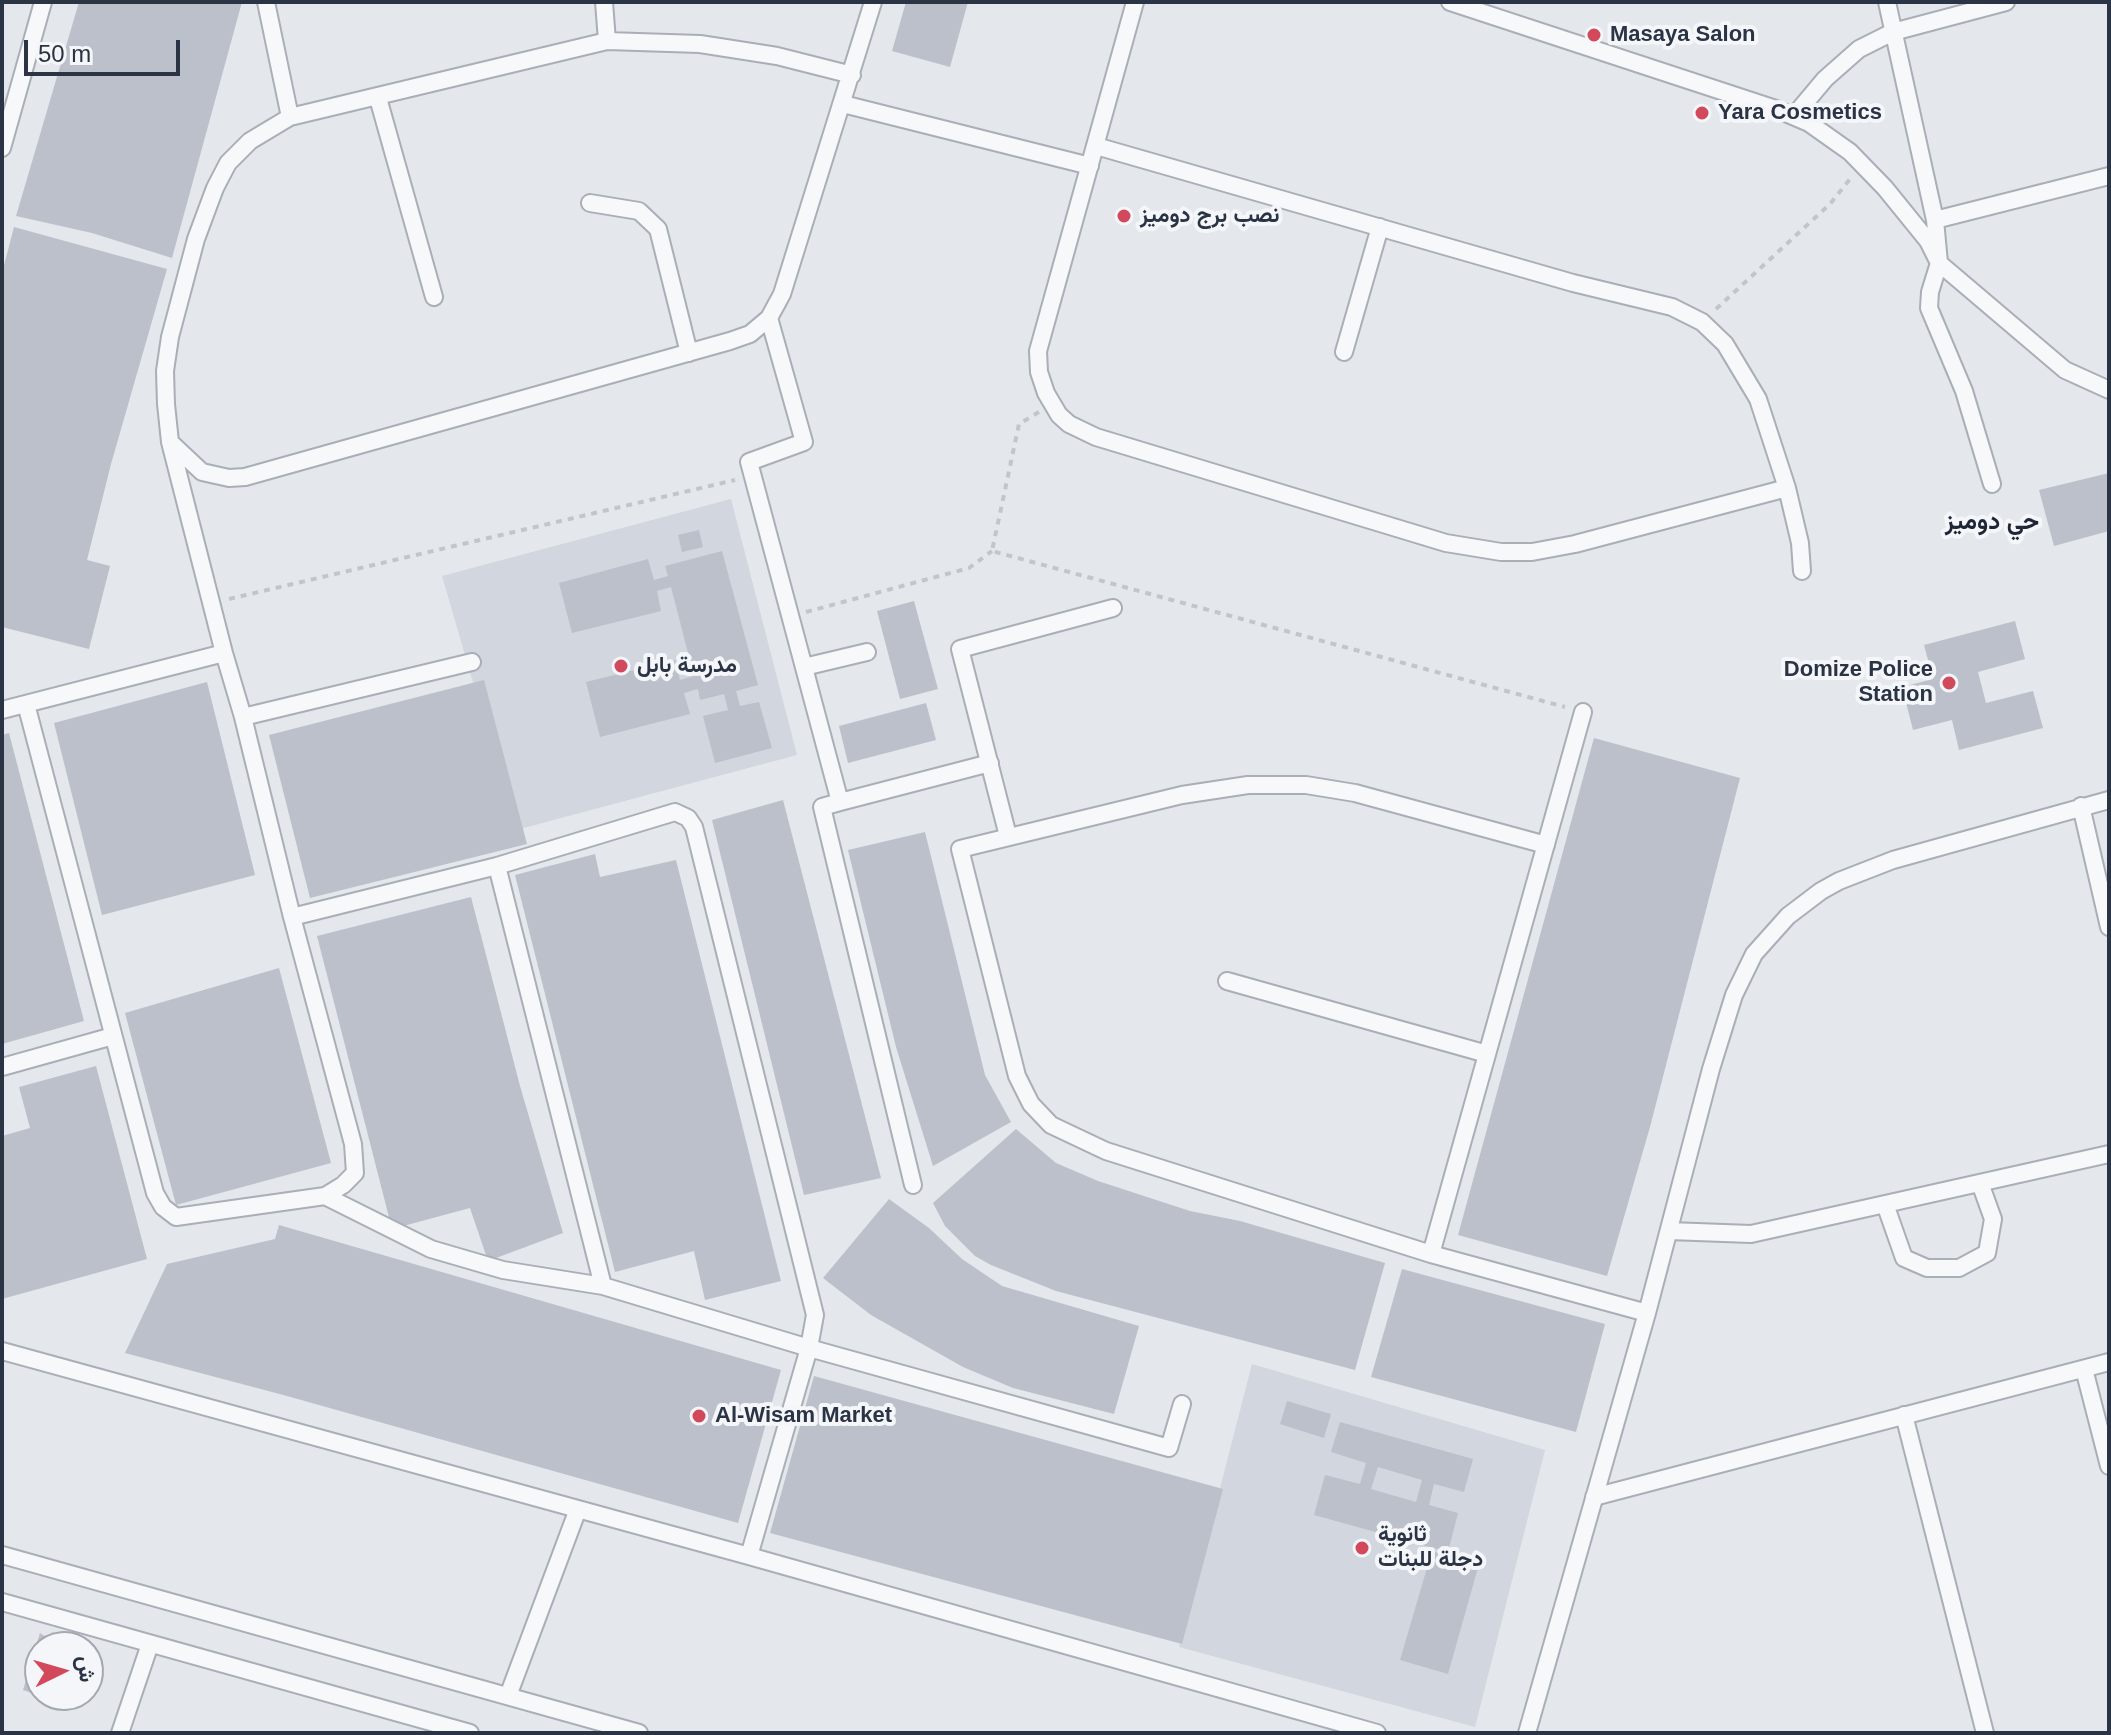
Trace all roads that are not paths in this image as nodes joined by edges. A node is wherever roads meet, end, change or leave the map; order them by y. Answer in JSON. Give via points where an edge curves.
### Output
{"nodes":[{"id":1,"x":43,"y":2,"type":"edge"},
{"id":2,"x":266,"y":2,"type":"edge"},
{"id":3,"x":604,"y":2,"type":"edge"},
{"id":4,"x":873,"y":2,"type":"edge"},
{"id":5,"x":1135,"y":2,"type":"edge"},
{"id":6,"x":1450,"y":2,"type":"edge"},
{"id":7,"x":1887,"y":2,"type":"edge"},
{"id":8,"x":2006,"y":2,"type":"edge"},
{"id":9,"x":1480,"y":6,"type":"edge"},
{"id":10,"x":1893,"y":32,"type":"junction"},
{"id":11,"x":607,"y":41,"type":"junction"},
{"id":12,"x":852,"y":75,"type":"junction"},
{"id":13,"x":378,"y":98,"type":"junction"},
{"id":14,"x":843,"y":104,"type":"junction"},
{"id":15,"x":1794,"y":116,"type":"junction"},
{"id":16,"x":290,"y":117,"type":"junction"},
{"id":17,"x":1096,"y":146,"type":"junction"},
{"id":18,"x":2,"y":148,"type":"edge"},
{"id":19,"x":1090,"y":166,"type":"junction"},
{"id":20,"x":2109,"y":176,"type":"edge"},
{"id":21,"x":590,"y":203,"type":"dead end"},
{"id":22,"x":1935,"y":220,"type":"junction"},
{"id":23,"x":1380,"y":227,"type":"junction"},
{"id":24,"x":1939,"y":263,"type":"junction"},
{"id":25,"x":434,"y":297,"type":"dead end"},
{"id":26,"x":769,"y":318,"type":"junction"},
{"id":27,"x":1344,"y":352,"type":"dead end"},
{"id":28,"x":689,"y":353,"type":"junction"},
{"id":29,"x":2109,"y":390,"type":"edge"},
{"id":30,"x":170,"y":442,"type":"junction"},
{"id":31,"x":1992,"y":484,"type":"dead end"},
{"id":32,"x":1787,"y":488,"type":"junction"},
{"id":33,"x":1802,"y":571,"type":"dead end"},
{"id":34,"x":1113,"y":608,"type":"dead end"},
{"id":35,"x":867,"y":652,"type":"dead end"},
{"id":36,"x":224,"y":653,"type":"junction"},
{"id":37,"x":472,"y":662,"type":"dead end"},
{"id":38,"x":804,"y":667,"type":"junction"},
{"id":39,"x":26,"y":704,"type":"junction"},
{"id":40,"x":2,"y":710,"type":"edge"},
{"id":41,"x":1583,"y":712,"type":"road end"},
{"id":42,"x":243,"y":717,"type":"junction"},
{"id":43,"x":990,"y":763,"type":"junction"},
{"id":44,"x":2109,"y":800,"type":"edge"},
{"id":45,"x":840,"y":802,"type":"junction"},
{"id":46,"x":2081,"y":806,"type":"junction"},
{"id":47,"x":1008,"y":836,"type":"junction"},
{"id":48,"x":1546,"y":845,"type":"junction"},
{"id":49,"x":497,"y":866,"type":"junction"},
{"id":50,"x":292,"y":917,"type":"junction"},
{"id":51,"x":2109,"y":927,"type":"edge"},
{"id":52,"x":1227,"y":981,"type":"dead end"},
{"id":53,"x":113,"y":1036,"type":"junction"},
{"id":54,"x":1487,"y":1054,"type":"junction"},
{"id":55,"x":2,"y":1067,"type":"edge"},
{"id":56,"x":2109,"y":1154,"type":"edge"},
{"id":57,"x":1980,"y":1183,"type":"junction"},
{"id":58,"x":913,"y":1185,"type":"dead end"},
{"id":59,"x":325,"y":1196,"type":"junction"},
{"id":60,"x":1885,"y":1204,"type":"junction"},
{"id":61,"x":1669,"y":1231,"type":"junction"},
{"id":62,"x":1431,"y":1254,"type":"junction"},
{"id":63,"x":603,"y":1286,"type":"junction"},
{"id":64,"x":1647,"y":1313,"type":"junction"},
{"id":65,"x":809,"y":1348,"type":"junction"},
{"id":66,"x":2,"y":1351,"type":"edge"},
{"id":67,"x":2109,"y":1362,"type":"edge"},
{"id":68,"x":2084,"y":1369,"type":"junction"},
{"id":69,"x":1182,"y":1404,"type":"dead end"},
{"id":70,"x":1904,"y":1415,"type":"junction"},
{"id":71,"x":2109,"y":1466,"type":"edge"},
{"id":72,"x":1594,"y":1497,"type":"junction"},
{"id":73,"x":578,"y":1509,"type":"junction"},
{"id":74,"x":2,"y":1555,"type":"edge"},
{"id":75,"x":749,"y":1556,"type":"junction"},
{"id":76,"x":2,"y":1602,"type":"edge"},
{"id":77,"x":150,"y":1644,"type":"junction"},
{"id":78,"x":508,"y":1696,"type":"junction"},
{"id":79,"x":120,"y":1733,"type":"edge"},
{"id":80,"x":470,"y":1733,"type":"edge"},
{"id":81,"x":639,"y":1733,"type":"edge"},
{"id":82,"x":1377,"y":1733,"type":"edge"},
{"id":83,"x":1527,"y":1733,"type":"edge"},
{"id":84,"x":1985,"y":1733,"type":"edge"}],
"edges":[{"from":1,"to":18,"type":"street"},
{"from":2,"to":16,"type":"street"},
{"from":3,"to":11,"type":"street"},
{"from":4,"to":12,"type":"street"},
{"from":5,"to":17,"type":"street"},
{"from":6,"to":9,"type":"street"},
{"from":7,"to":10,"type":"street"},
{"from":8,"to":10,"type":"street"},
{"from":9,"to":15,"type":"street"},
{"from":10,"to":15,"type":"street","via":[[1843,62]]},
{"from":10,"to":22,"type":"street"},
{"from":11,"to":12,"type":"street","via":[[700,44]]},
{"from":11,"to":13,"type":"street"},
{"from":12,"to":14,"type":"street"},
{"from":13,"to":16,"type":"street"},
{"from":13,"to":25,"type":"street"},
{"from":14,"to":19,"type":"street"},
{"from":14,"to":26,"type":"street","via":[[782,294]]},
{"from":15,"to":24,"type":"street","via":[[1830,136],[1862,164],[1908,214]]},
{"from":16,"to":30,"type":"street","via":[[250,141],[228,163],[196,239],[165,371]]},
{"from":17,"to":19,"type":"street"},
{"from":17,"to":23,"type":"street"},
{"from":19,"to":32,"type":"street","via":[[1038,351],[1041,382],[1052,404],[1069,424],[1096,437],[1446,543],[1501,552],[1575,544]]},
{"from":20,"to":22,"type":"street"},
{"from":21,"to":28,"type":"street","via":[[639,211],[658,229]]},
{"from":22,"to":24,"type":"street"},
{"from":23,"to":27,"type":"street"},
{"from":23,"to":32,"type":"street","via":[[1672,307],[1702,322],[1725,344],[1758,399]]},
{"from":24,"to":29,"type":"street","via":[[2065,370]]},
{"from":24,"to":31,"type":"street","via":[[1929,308],[1964,391]]},
{"from":26,"to":28,"type":"street","via":[[750,334]]},
{"from":26,"to":38,"type":"street","via":[[804,442],[749,462]]},
{"from":28,"to":30,"type":"street","via":[[245,477],[202,472]]},
{"from":30,"to":36,"type":"street"},
{"from":32,"to":33,"type":"street"},
{"from":34,"to":43,"type":"street","via":[[960,649]]},
{"from":35,"to":38,"type":"street"},
{"from":36,"to":39,"type":"street"},
{"from":36,"to":42,"type":"street"},
{"from":37,"to":42,"type":"street"},
{"from":38,"to":45,"type":"street"},
{"from":39,"to":40,"type":"street"},
{"from":39,"to":53,"type":"street"},
{"from":41,"to":48,"type":"street"},
{"from":42,"to":50,"type":"street"},
{"from":43,"to":45,"type":"street"},
{"from":43,"to":47,"type":"street"},
{"from":44,"to":46,"type":"street"},
{"from":45,"to":58,"type":"street","via":[[822,807]]},
{"from":46,"to":51,"type":"street"},
{"from":46,"to":61,"type":"street","via":[[1865,870],[1821,891],[1773,931],[1754,954],[1727,1017]]},
{"from":47,"to":48,"type":"street","via":[[1182,795],[1248,785],[1306,785],[1355,793]]},
{"from":47,"to":62,"type":"street","via":[[960,849],[1017,1076],[1031,1104],[1051,1125],[1106,1151]]},
{"from":48,"to":54,"type":"street"},
{"from":49,"to":50,"type":"street"},
{"from":49,"to":63,"type":"street"},
{"from":49,"to":65,"type":"street","via":[[675,812],[694,827],[815,1315]]},
{"from":50,"to":59,"type":"street","via":[[353,1144],[355,1173]]},
{"from":52,"to":54,"type":"street"},
{"from":53,"to":55,"type":"street"},
{"from":53,"to":59,"type":"street","via":[[155,1193],[176,1217]]},
{"from":54,"to":62,"type":"street"},
{"from":56,"to":57,"type":"street"},
{"from":57,"to":60,"type":"street"},
{"from":57,"to":60,"type":"street","via":[[1993,1219],[1987,1253],[1959,1268],[1927,1268],[1904,1258]]},
{"from":59,"to":63,"type":"street","via":[[431,1249],[503,1270]]},
{"from":60,"to":61,"type":"street","via":[[1751,1234]]},
{"from":61,"to":64,"type":"street"},
{"from":62,"to":64,"type":"street"},
{"from":63,"to":65,"type":"street"},
{"from":64,"to":72,"type":"street"},
{"from":65,"to":69,"type":"street","via":[[1169,1448]]},
{"from":65,"to":75,"type":"street"},
{"from":66,"to":73,"type":"street"},
{"from":67,"to":68,"type":"street"},
{"from":68,"to":70,"type":"street"},
{"from":68,"to":71,"type":"street"},
{"from":70,"to":72,"type":"street"},
{"from":70,"to":84,"type":"street"},
{"from":72,"to":83,"type":"street"},
{"from":73,"to":75,"type":"street"},
{"from":73,"to":78,"type":"street"},
{"from":74,"to":78,"type":"street"},
{"from":75,"to":82,"type":"street"},
{"from":76,"to":77,"type":"street"},
{"from":77,"to":79,"type":"street"},
{"from":77,"to":80,"type":"street"},
{"from":78,"to":81,"type":"street"}]}
